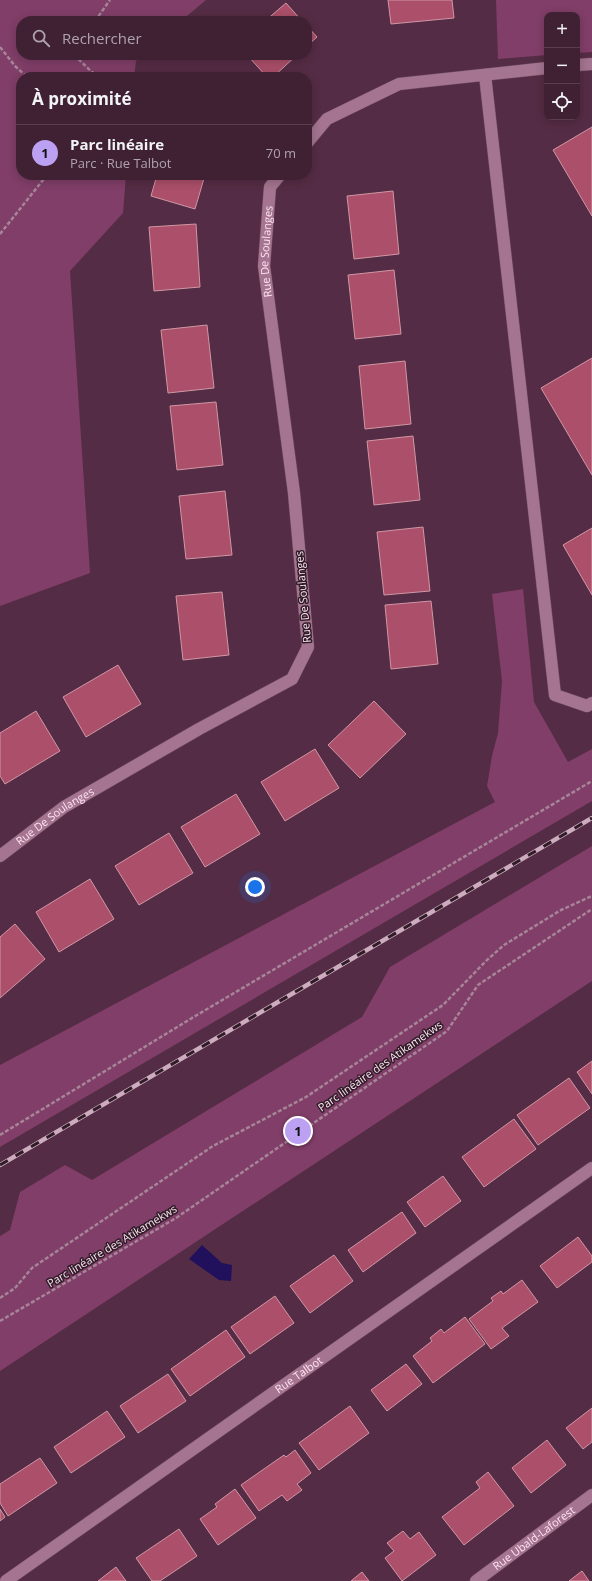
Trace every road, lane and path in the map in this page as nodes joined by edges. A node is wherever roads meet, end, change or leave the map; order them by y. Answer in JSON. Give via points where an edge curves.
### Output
{"nodes":[{"id":1,"x":110,"y":0,"type":"edge"},
{"id":2,"x":98,"y":16,"type":"edge"},
{"id":3,"x":0,"y":47,"type":"edge"},
{"id":4,"x":79,"y":60,"type":"edge"},
{"id":5,"x":592,"y":64,"type":"edge"},
{"id":6,"x":580,"y":65,"type":"edge"},
{"id":7,"x":544,"y":68,"type":"edge"},
{"id":8,"x":22,"y":72,"type":"edge"},
{"id":9,"x":92,"y":72,"type":"edge"},
{"id":10,"x":485,"y":75,"type":"junction"},
{"id":11,"x":312,"y":137,"type":"edge"},
{"id":12,"x":43,"y":180,"type":"edge"},
{"id":13,"x":276,"y":180,"type":"edge"},
{"id":14,"x":0,"y":234,"type":"edge"},
{"id":15,"x":592,"y":703,"type":"edge"},
{"id":16,"x":592,"y":781,"type":"edge"},
{"id":17,"x":0,"y":856,"type":"edge"},
{"id":18,"x":592,"y":896,"type":"edge"},
{"id":19,"x":592,"y":909,"type":"edge"},
{"id":20,"x":0,"y":1135,"type":"edge"},
{"id":21,"x":592,"y":1168,"type":"edge"},
{"id":22,"x":0,"y":1298,"type":"edge"},
{"id":23,"x":0,"y":1322,"type":"edge"},
{"id":24,"x":592,"y":1495,"type":"edge"},
{"id":25,"x":6,"y":1581,"type":"edge"},
{"id":26,"x":476,"y":1581,"type":"edge"}],
"edges":[{"from":1,"to":2,"type":"path"},
{"from":3,"to":8,"type":"path"},
{"from":4,"to":9,"type":"path"},
{"from":5,"to":6,"type":"street"},
{"from":7,"to":10,"type":"street"},
{"from":10,"to":11,"type":"street","via":[[399,84],[327,119]]},
{"from":10,"to":15,"type":"street","via":[[555,695],[587,706]]},
{"from":12,"to":14,"type":"path"},
{"from":13,"to":17,"type":"street","name":"Rue De Soulanges","via":[[270,187],[264,266],[294,493],[308,647],[292,680],[198,729],[64,807]]},
{"from":16,"to":20,"type":"path"},
{"from":18,"to":22,"type":"path","via":[[561,910],[504,946],[443,1005],[306,1097],[213,1146],[32,1268],[15,1288]]},
{"from":19,"to":23,"type":"path","name":"Parc linéaire des Atikamekws","via":[[478,985],[447,1031],[176,1218]]},
{"from":21,"to":25,"type":"street","name":"Rue Talbot"},
{"from":24,"to":26,"type":"street","name":"Rue Ubald-Laforest"}]}
